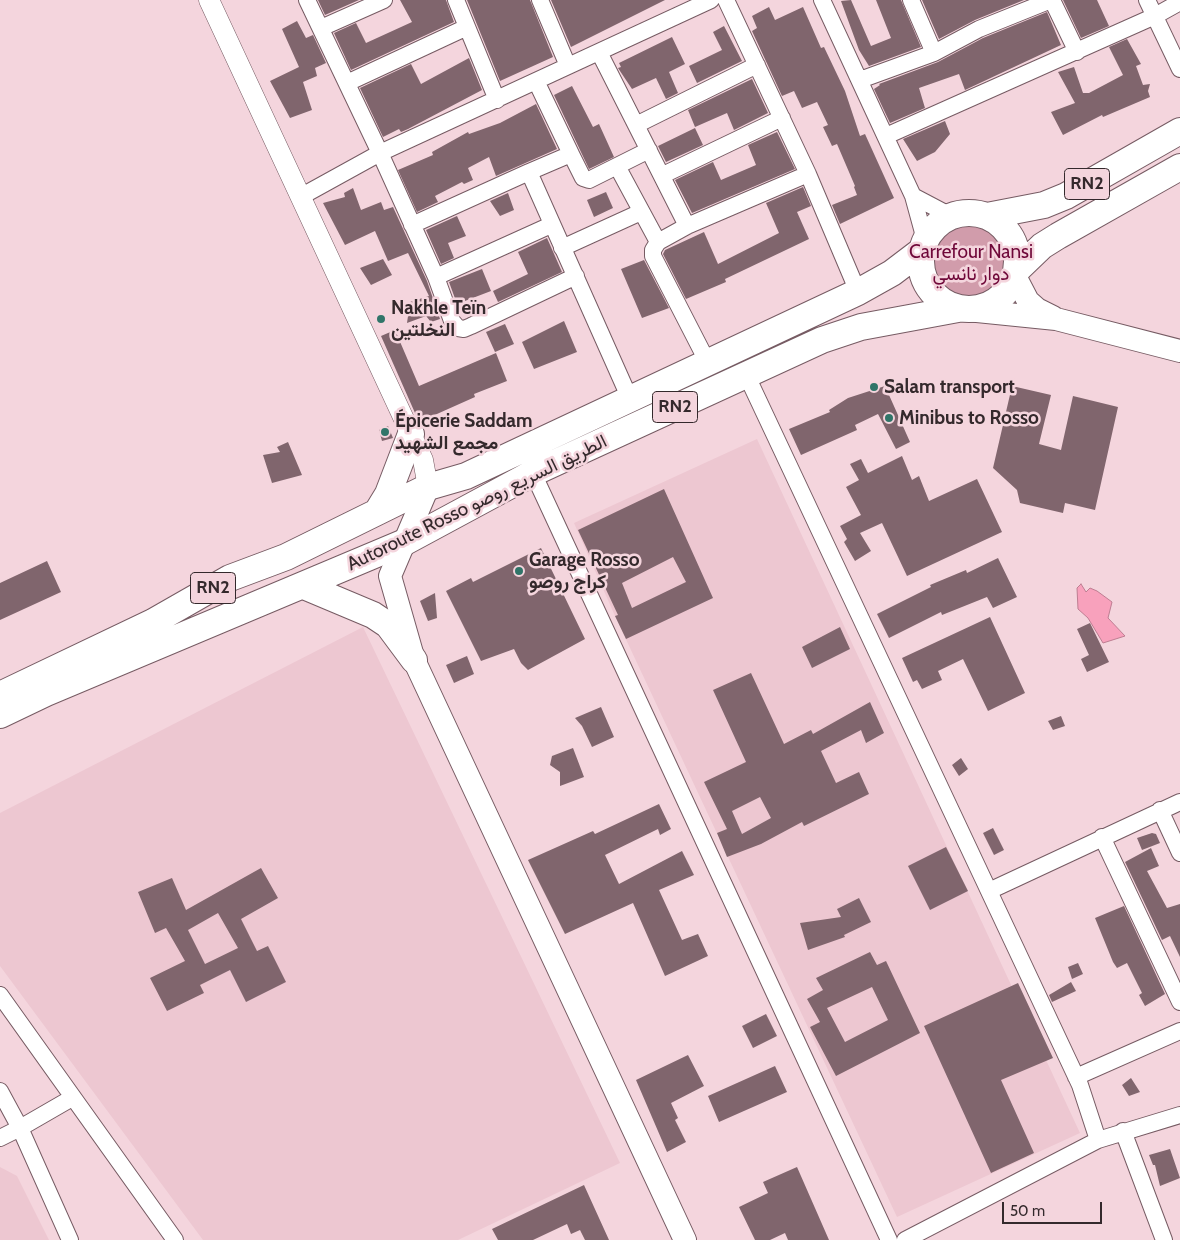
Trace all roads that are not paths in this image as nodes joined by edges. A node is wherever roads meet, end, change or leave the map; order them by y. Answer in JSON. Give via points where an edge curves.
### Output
{"nodes":[{"id":1,"x":209,"y":0,"type":"edge"},
{"id":2,"x":307,"y":0,"type":"edge"},
{"id":3,"x":384,"y":0,"type":"edge"},
{"id":4,"x":456,"y":0,"type":"edge"},
{"id":5,"x":540,"y":0,"type":"edge"},
{"id":6,"x":711,"y":0,"type":"edge"},
{"id":7,"x":726,"y":0,"type":"edge"},
{"id":8,"x":822,"y":0,"type":"edge"},
{"id":9,"x":911,"y":0,"type":"edge"},
{"id":10,"x":1052,"y":0,"type":"edge"},
{"id":11,"x":1147,"y":0,"type":"edge"},
{"id":12,"x":1180,"y":2,"type":"edge"},
{"id":13,"x":1154,"y":16,"type":"junction"},
{"id":14,"x":320,"y":28,"type":"junction"},
{"id":15,"x":466,"y":28,"type":"junction"},
{"id":16,"x":599,"y":52,"type":"junction"},
{"id":17,"x":1077,"y":52,"type":"junction"},
{"id":18,"x":934,"y":53,"type":"junction"},
{"id":19,"x":756,"y":65,"type":"junction"},
{"id":20,"x":568,"y":66,"type":"junction"},
{"id":21,"x":1180,"y":69,"type":"edge"},
{"id":22,"x":860,"y":80,"type":"junction"},
{"id":23,"x":536,"y":81,"type":"junction"},
{"id":24,"x":347,"y":83,"type":"junction"},
{"id":25,"x":497,"y":100,"type":"junction"},
{"id":26,"x":782,"y":118,"type":"junction"},
{"id":27,"x":636,"y":125,"type":"junction"},
{"id":28,"x":1180,"y":131,"type":"edge"},
{"id":29,"x":886,"y":136,"type":"junction"},
{"id":30,"x":649,"y":150,"type":"junction"},
{"id":31,"x":380,"y":153,"type":"junction"},
{"id":32,"x":571,"y":154,"type":"junction"},
{"id":33,"x":617,"y":166,"type":"junction"},
{"id":34,"x":1180,"y":167,"type":"edge"},
{"id":35,"x":529,"y":172,"type":"junction"},
{"id":36,"x":808,"y":174,"type":"junction"},
{"id":37,"x":663,"y":175,"type":"junction"},
{"id":38,"x":302,"y":196,"type":"junction"},
{"id":39,"x":913,"y":196,"type":"junction"},
{"id":40,"x":641,"y":212,"type":"junction"},
{"id":41,"x":951,"y":216,"type":"junction"},
{"id":42,"x":986,"y":216,"type":"junction"},
{"id":43,"x":412,"y":225,"type":"junction"},
{"id":44,"x":551,"y":225,"type":"junction"},
{"id":45,"x":687,"y":226,"type":"junction"},
{"id":46,"x":658,"y":242,"type":"junction"},
{"id":47,"x":923,"y":245,"type":"junction"},
{"id":48,"x":562,"y":248,"type":"junction"},
{"id":49,"x":1016,"y":274,"type":"junction"},
{"id":50,"x":576,"y":276,"type":"junction"},
{"id":51,"x":436,"y":278,"type":"junction"},
{"id":52,"x":858,"y":292,"type":"junction"},
{"id":53,"x":963,"y":309,"type":"junction"},
{"id":54,"x":1056,"y":319,"type":"junction"},
{"id":55,"x":1180,"y":351,"type":"edge"},
{"id":56,"x":708,"y":363,"type":"junction"},
{"id":57,"x":746,"y":374,"type":"junction"},
{"id":58,"x":630,"y":399,"type":"junction"},
{"id":59,"x":411,"y":434,"type":"junction"},
{"id":60,"x":532,"y":473,"type":"junction"},
{"id":61,"x":428,"y":487,"type":"junction"},
{"id":62,"x":377,"y":512,"type":"junction"},
{"id":63,"x":405,"y":542,"type":"junction"},
{"id":64,"x":304,"y":586,"type":"junction"},
{"id":65,"x":414,"y":660,"type":"junction"},
{"id":66,"x":0,"y":695,"type":"edge"},
{"id":67,"x":0,"y":715,"type":"edge"},
{"id":68,"x":1180,"y":802,"type":"edge"},
{"id":69,"x":1160,"y":810,"type":"junction"},
{"id":70,"x":1102,"y":837,"type":"junction"},
{"id":71,"x":1180,"y":853,"type":"edge"},
{"id":72,"x":989,"y":891,"type":"junction"},
{"id":73,"x":0,"y":995,"type":"edge"},
{"id":74,"x":1180,"y":1002,"type":"edge"},
{"id":75,"x":1180,"y":1031,"type":"edge"},
{"id":76,"x":1076,"y":1077,"type":"junction"},
{"id":77,"x":0,"y":1091,"type":"edge"},
{"id":78,"x":72,"y":1098,"type":"junction"},
{"id":79,"x":1180,"y":1115,"type":"edge"},
{"id":80,"x":20,"y":1128,"type":"junction"},
{"id":81,"x":1123,"y":1131,"type":"junction"},
{"id":82,"x":0,"y":1138,"type":"edge"},
{"id":83,"x":1098,"y":1140,"type":"junction"},
{"id":84,"x":70,"y":1240,"type":"edge"},
{"id":85,"x":175,"y":1240,"type":"edge"},
{"id":86,"x":685,"y":1240,"type":"edge"},
{"id":87,"x":889,"y":1240,"type":"edge"},
{"id":88,"x":905,"y":1240,"type":"edge"},
{"id":89,"x":1164,"y":1240,"type":"edge"}],
"edges":[{"from":1,"to":38,"type":"street"},
{"from":2,"to":14,"type":"street"},
{"from":3,"to":14,"type":"street"},
{"from":4,"to":15,"type":"street"},
{"from":5,"to":20,"type":"street"},
{"from":6,"to":16,"type":"street"},
{"from":7,"to":19,"type":"street"},
{"from":8,"to":22,"type":"street"},
{"from":9,"to":18,"type":"street"},
{"from":10,"to":17,"type":"street"},
{"from":10,"to":18,"type":"street","via":[[979,28]]},
{"from":11,"to":13,"type":"street"},
{"from":12,"to":13,"type":"street"},
{"from":13,"to":17,"type":"street"},
{"from":13,"to":21,"type":"street"},
{"from":14,"to":24,"type":"street"},
{"from":15,"to":24,"type":"street"},
{"from":15,"to":25,"type":"street"},
{"from":16,"to":20,"type":"street"},
{"from":16,"to":27,"type":"street"},
{"from":17,"to":29,"type":"street"},
{"from":18,"to":22,"type":"street"},
{"from":19,"to":26,"type":"street"},
{"from":19,"to":27,"type":"street"},
{"from":20,"to":23,"type":"street"},
{"from":22,"to":29,"type":"street"},
{"from":23,"to":25,"type":"street"},
{"from":23,"to":32,"type":"street"},
{"from":24,"to":31,"type":"street"},
{"from":25,"to":31,"type":"street"},
{"from":26,"to":36,"type":"street"},
{"from":26,"to":37,"type":"street"},
{"from":27,"to":30,"type":"street"},
{"from":28,"to":42,"type":"highway","number":"RN2","via":[[1066,196],[1044,205]]},
{"from":29,"to":39,"type":"street"},
{"from":30,"to":33,"type":"street"},
{"from":30,"to":37,"type":"street"},
{"from":31,"to":38,"type":"street"},
{"from":31,"to":43,"type":"street"},
{"from":32,"to":33,"type":"street","via":[[585,180]]},
{"from":32,"to":35,"type":"street"},
{"from":33,"to":40,"type":"street"},
{"from":34,"to":49,"type":"highway","number":"RN2","via":[[1042,246]]},
{"from":35,"to":43,"type":"street"},
{"from":35,"to":44,"type":"street"},
{"from":36,"to":45,"type":"street"},
{"from":36,"to":52,"type":"street"},
{"from":37,"to":45,"type":"street"},
{"from":38,"to":59,"type":"street"},
{"from":39,"to":41,"type":"street"},
{"from":39,"to":47,"type":"street"},
{"from":40,"to":46,"type":"street"},
{"from":40,"to":48,"type":"street"},
{"from":41,"to":42,"type":"highway","via":[[971,213]]},
{"from":41,"to":47,"type":"highway","via":[[936,225]]},
{"from":42,"to":49,"type":"highway","via":[[1001,225],[1011,238],[1017,254]]},
{"from":43,"to":51,"type":"street"},
{"from":44,"to":48,"type":"street"},
{"from":44,"to":51,"type":"street"},
{"from":45,"to":46,"type":"street"},
{"from":46,"to":56,"type":"street","via":[[653,256]]},
{"from":47,"to":52,"type":"highway","name":"Autoroute Rosso الطريق السريع روصو","number":"RN2","via":[[892,273]]},
{"from":47,"to":53,"type":"highway","via":[[920,268],[930,291],[943,302]]},
{"from":48,"to":50,"type":"street"},
{"from":49,"to":53,"type":"highway","via":[[1010,288],[998,300],[984,308]]},
{"from":49,"to":54,"type":"main road","via":[[1028,301]]},
{"from":50,"to":51,"type":"street","via":[[464,329],[452,321]]},
{"from":50,"to":58,"type":"street"},
{"from":52,"to":56,"type":"highway","name":"Autoroute Rosso الطريق السريع روصو","number":"RN2"},
{"from":53,"to":54,"type":"main road"},
{"from":53,"to":57,"type":"highway","name":"Autoroute Rosso الطريق السريع روصو","number":"RN2","via":[[860,327]]},
{"from":54,"to":55,"type":"main road"},
{"from":56,"to":58,"type":"highway","name":"Autoroute Rosso الطريق السريع روصو","number":"RN2"},
{"from":57,"to":60,"type":"highway","name":"Autoroute Rosso الطريق السريع روصو","number":"RN2"},
{"from":57,"to":72,"type":"street"},
{"from":58,"to":61,"type":"highway","name":"Autoroute Rosso الطريق السريع روصو","number":"RN2","via":[[466,476]]},
{"from":59,"to":61,"type":"street","via":[[423,460]]},
{"from":59,"to":62,"type":"highway","via":[[388,494]]},
{"from":60,"to":63,"type":"highway","name":"Autoroute Rosso الطريق السريع روصو","number":"RN2"},
{"from":60,"to":87,"type":"street"},
{"from":61,"to":62,"type":"highway","name":"Autoroute Rosso الطريق السريع روصو","number":"RN2"},
{"from":61,"to":63,"type":"main road"},
{"from":62,"to":66,"type":"highway","name":"Autoroute Rosso الطريق السريع روصو","number":"RN2","via":[[286,557],[230,578],[153,622]]},
{"from":63,"to":64,"type":"highway","name":"Autoroute Rosso الطريق السريع روصو","number":"RN2"},
{"from":63,"to":65,"type":"main road","via":[[390,576]]},
{"from":64,"to":65,"type":"highway","via":[[373,615],[388,625]]},
{"from":64,"to":67,"type":"highway","name":"Autoroute Rosso الطريق السريع روصو","number":"RN2"},
{"from":65,"to":86,"type":"main road"},
{"from":68,"to":69,"type":"street"},
{"from":69,"to":70,"type":"street"},
{"from":69,"to":71,"type":"street"},
{"from":70,"to":72,"type":"street"},
{"from":70,"to":74,"type":"street"},
{"from":72,"to":76,"type":"street"},
{"from":73,"to":78,"type":"street"},
{"from":75,"to":76,"type":"street"},
{"from":76,"to":83,"type":"street"},
{"from":77,"to":80,"type":"street"},
{"from":78,"to":80,"type":"street"},
{"from":78,"to":85,"type":"street"},
{"from":79,"to":81,"type":"street"},
{"from":80,"to":82,"type":"street"},
{"from":80,"to":84,"type":"street"},
{"from":81,"to":83,"type":"street"},
{"from":81,"to":89,"type":"street"},
{"from":83,"to":88,"type":"street"}]}
